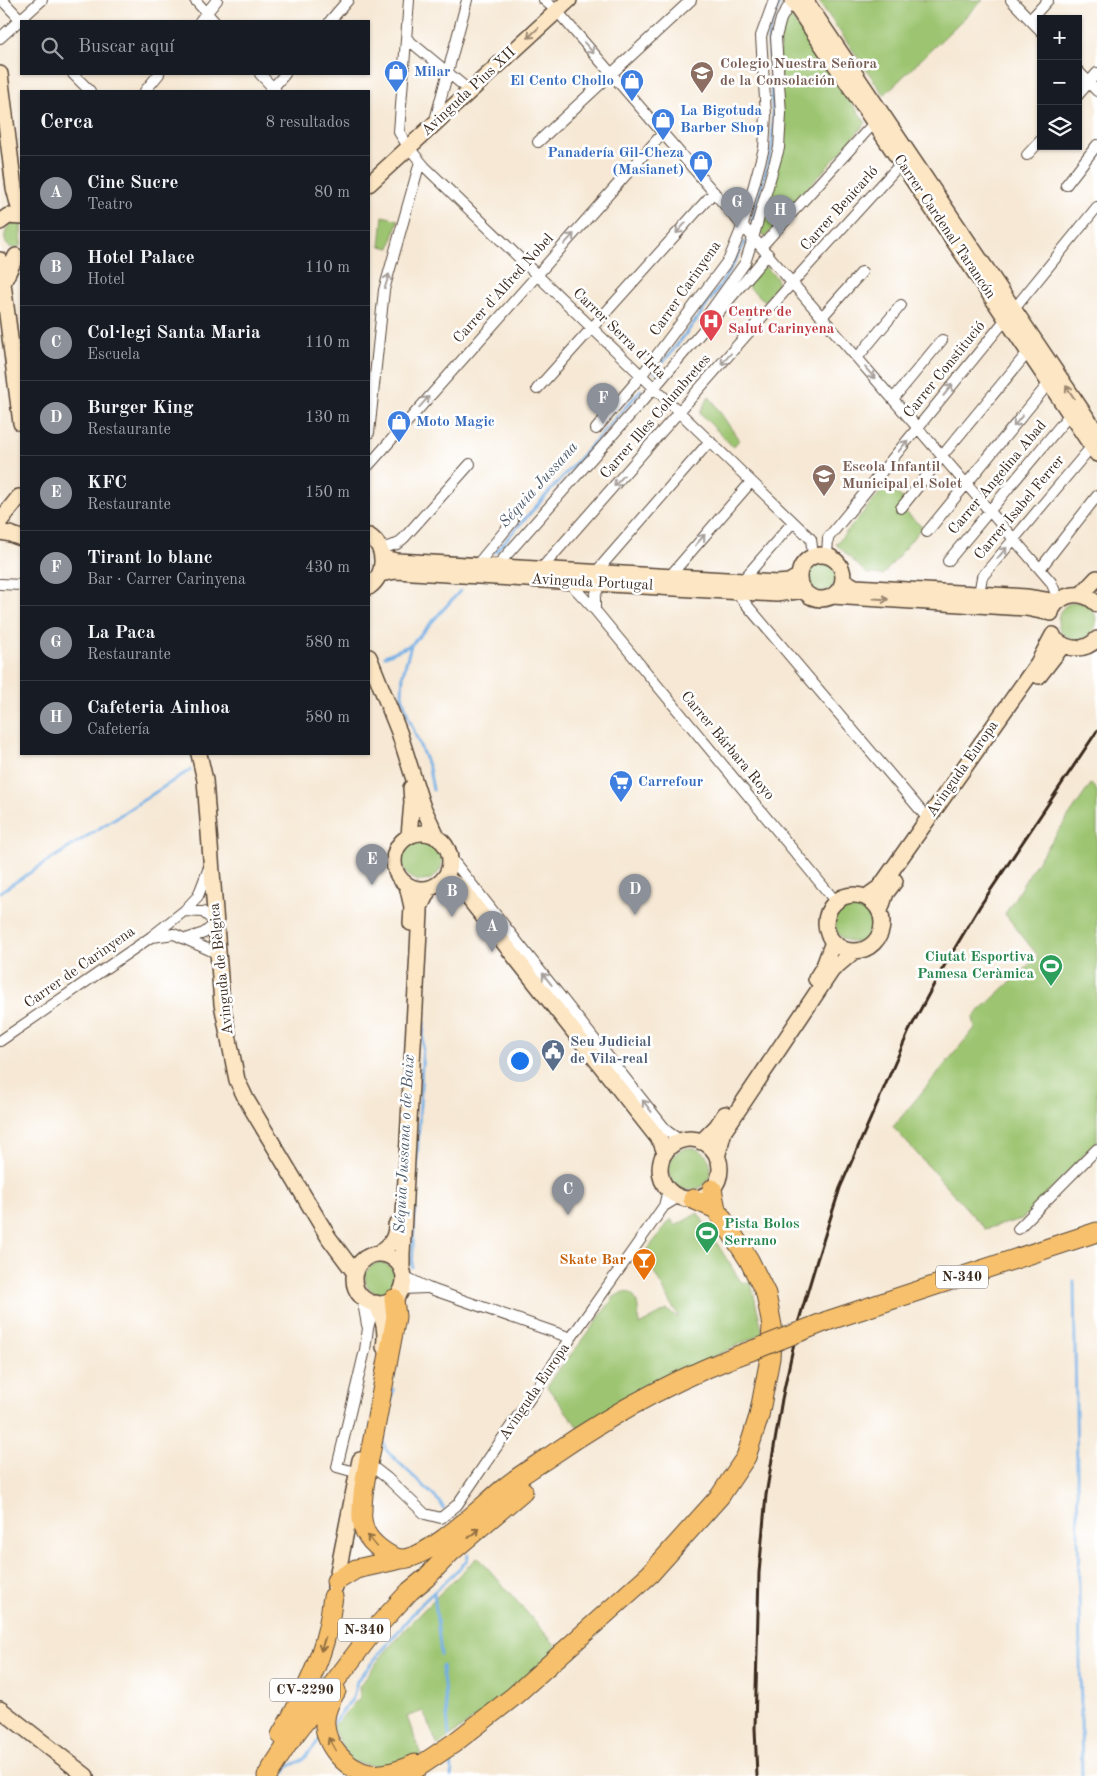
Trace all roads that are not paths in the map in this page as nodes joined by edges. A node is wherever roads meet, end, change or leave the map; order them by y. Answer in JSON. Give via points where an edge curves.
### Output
{"nodes":[{"id":1,"x":2,"y":0,"type":"edge"},
{"id":2,"x":42,"y":0,"type":"edge"},
{"id":3,"x":195,"y":0,"type":"edge"},
{"id":4,"x":217,"y":0,"type":"edge"},
{"id":5,"x":348,"y":0,"type":"edge"},
{"id":6,"x":409,"y":0,"type":"edge"},
{"id":7,"x":467,"y":0,"type":"edge"},
{"id":8,"x":544,"y":0,"type":"edge"},
{"id":9,"x":569,"y":0,"type":"edge"},
{"id":10,"x":691,"y":0,"type":"edge"},
{"id":11,"x":774,"y":0,"type":"edge"},
{"id":12,"x":792,"y":0,"type":"edge"},
{"id":13,"x":805,"y":0,"type":"edge"},
{"id":14,"x":1011,"y":0,"type":"edge"},
{"id":15,"x":1048,"y":0,"type":"edge"},
{"id":16,"x":557,"y":11,"type":"junction"},
{"id":17,"x":207,"y":19,"type":"edge"},
{"id":18,"x":22,"y":20,"type":"edge"},
{"id":19,"x":331,"y":20,"type":"edge"},
{"id":20,"x":1030,"y":20,"type":"junction"},
{"id":21,"x":20,"y":22,"type":"edge"},
{"id":22,"x":1037,"y":27,"type":"edge"},
{"id":23,"x":0,"y":38,"type":"edge"},
{"id":24,"x":406,"y":38,"type":"junction"},
{"id":25,"x":447,"y":73,"type":"junction"},
{"id":26,"x":1097,"y":73,"type":"edge"},
{"id":27,"x":0,"y":74,"type":"edge"},
{"id":28,"x":611,"y":74,"type":"junction"},
{"id":29,"x":74,"y":75,"type":"edge"},
{"id":30,"x":158,"y":75,"type":"edge"},
{"id":31,"x":261,"y":75,"type":"edge"},
{"id":32,"x":284,"y":75,"type":"edge"},
{"id":33,"x":1082,"y":75,"type":"edge"},
{"id":34,"x":1089,"y":82,"type":"junction"},
{"id":35,"x":89,"y":90,"type":"edge"},
{"id":36,"x":146,"y":90,"type":"edge"},
{"id":37,"x":273,"y":90,"type":"edge"},
{"id":38,"x":1082,"y":90,"type":"edge"},
{"id":39,"x":470,"y":91,"type":"junction"},
{"id":40,"x":1097,"y":91,"type":"edge"},
{"id":41,"x":874,"y":122,"type":"junction"},
{"id":42,"x":433,"y":125,"type":"junction"},
{"id":43,"x":663,"y":133,"type":"junction"},
{"id":44,"x":538,"y":142,"type":"dead end"},
{"id":45,"x":1037,"y":145,"type":"edge"},
{"id":46,"x":1097,"y":145,"type":"edge"},
{"id":47,"x":408,"y":148,"type":"junction"},
{"id":48,"x":1028,"y":155,"type":"dead end"},
{"id":49,"x":905,"y":159,"type":"junction"},
{"id":50,"x":420,"y":162,"type":"junction"},
{"id":51,"x":370,"y":183,"type":"edge"},
{"id":52,"x":1066,"y":185,"type":"dead end"},
{"id":53,"x":714,"y":192,"type":"junction"},
{"id":54,"x":1097,"y":206,"type":"edge"},
{"id":55,"x":20,"y":212,"type":"edge"},
{"id":56,"x":20,"y":216,"type":"edge"},
{"id":57,"x":0,"y":222,"type":"edge"},
{"id":58,"x":743,"y":225,"type":"junction"},
{"id":59,"x":754,"y":238,"type":"junction"},
{"id":60,"x":0,"y":250,"type":"edge"},
{"id":61,"x":764,"y":251,"type":"junction"},
{"id":62,"x":19,"y":255,"type":"edge"},
{"id":63,"x":0,"y":260,"type":"edge"},
{"id":64,"x":862,"y":272,"type":"dead end"},
{"id":65,"x":537,"y":275,"type":"junction"},
{"id":66,"x":792,"y":283,"type":"junction"},
{"id":67,"x":2,"y":284,"type":"edge"},
{"id":68,"x":900,"y":305,"type":"dead end"},
{"id":69,"x":1010,"y":314,"type":"junction"},
{"id":70,"x":822,"y":317,"type":"junction"},
{"id":71,"x":592,"y":328,"type":"junction"},
{"id":72,"x":942,"y":340,"type":"dead end"},
{"id":73,"x":1024,"y":357,"type":"dead end"},
{"id":74,"x":857,"y":358,"type":"junction"},
{"id":75,"x":641,"y":376,"type":"junction"},
{"id":76,"x":665,"y":376,"type":"junction"},
{"id":77,"x":1049,"y":383,"type":"junction"},
{"id":78,"x":371,"y":384,"type":"edge"},
{"id":79,"x":654,"y":388,"type":"junction"},
{"id":80,"x":537,"y":389,"type":"dead end"},
{"id":81,"x":893,"y":399,"type":"junction"},
{"id":82,"x":370,"y":409,"type":"edge"},
{"id":83,"x":680,"y":413,"type":"junction"},
{"id":84,"x":1070,"y":414,"type":"junction"},
{"id":85,"x":20,"y":416,"type":"edge"},
{"id":86,"x":596,"y":428,"type":"dead end"},
{"id":87,"x":918,"y":428,"type":"junction"},
{"id":88,"x":710,"y":442,"type":"junction"},
{"id":89,"x":1095,"y":444,"type":"edge"},
{"id":90,"x":947,"y":450,"type":"dead end"},
{"id":91,"x":937,"y":462,"type":"dead end"},
{"id":92,"x":370,"y":464,"type":"edge"},
{"id":93,"x":470,"y":464,"type":"dead end"},
{"id":94,"x":751,"y":482,"type":"junction"},
{"id":95,"x":966,"y":484,"type":"junction"},
{"id":96,"x":1097,"y":496,"type":"edge"},
{"id":97,"x":20,"y":497,"type":"edge"},
{"id":98,"x":900,"y":508,"type":"dead end"},
{"id":99,"x":990,"y":511,"type":"junction"},
{"id":100,"x":20,"y":514,"type":"edge"},
{"id":101,"x":0,"y":521,"type":"edge"},
{"id":102,"x":513,"y":521,"type":"dead end"},
{"id":103,"x":793,"y":522,"type":"junction"},
{"id":104,"x":0,"y":531,"type":"edge"},
{"id":105,"x":927,"y":532,"type":"dead end"},
{"id":106,"x":20,"y":538,"type":"edge"},
{"id":107,"x":370,"y":538,"type":"edge"},
{"id":108,"x":828,"y":538,"type":"junction"},
{"id":109,"x":811,"y":539,"type":"junction"},
{"id":110,"x":1014,"y":539,"type":"junction"},
{"id":111,"x":381,"y":554,"type":"junction"},
{"id":112,"x":820,"y":556,"type":"junction"},
{"id":113,"x":948,"y":561,"type":"dead end"},
{"id":114,"x":476,"y":566,"type":"junction"},
{"id":115,"x":496,"y":567,"type":"junction"},
{"id":116,"x":541,"y":569,"type":"junction"},
{"id":117,"x":1040,"y":569,"type":"junction"},
{"id":118,"x":380,"y":574,"type":"junction"},
{"id":119,"x":799,"y":576,"type":"junction"},
{"id":120,"x":668,"y":577,"type":"junction"},
{"id":121,"x":597,"y":578,"type":"junction"},
{"id":122,"x":1097,"y":578,"type":"edge"},
{"id":123,"x":843,"y":580,"type":"junction"},
{"id":124,"x":569,"y":582,"type":"junction"},
{"id":125,"x":0,"y":584,"type":"edge"},
{"id":126,"x":20,"y":585,"type":"edge"},
{"id":127,"x":370,"y":586,"type":"edge"},
{"id":128,"x":739,"y":586,"type":"junction"},
{"id":129,"x":804,"y":590,"type":"junction"},
{"id":130,"x":759,"y":593,"type":"junction"},
{"id":131,"x":979,"y":594,"type":"junction"},
{"id":132,"x":1081,"y":595,"type":"junction"},
{"id":133,"x":832,"y":596,"type":"junction"},
{"id":134,"x":1097,"y":604,"type":"edge"},
{"id":135,"x":1056,"y":606,"type":"junction"},
{"id":136,"x":595,"y":610,"type":"junction"},
{"id":137,"x":753,"y":612,"type":"junction"},
{"id":138,"x":1097,"y":639,"type":"edge"},
{"id":139,"x":1058,"y":640,"type":"junction"},
{"id":140,"x":370,"y":660,"type":"edge"},
{"id":141,"x":199,"y":755,"type":"edge"},
{"id":142,"x":409,"y":767,"type":"junction"},
{"id":143,"x":928,"y":819,"type":"junction"},
{"id":144,"x":409,"y":836,"type":"junction"},
{"id":145,"x":437,"y":837,"type":"junction"},
{"id":146,"x":450,"y":858,"type":"junction"},
{"id":147,"x":211,"y":861,"type":"junction"},
{"id":148,"x":445,"y":878,"type":"junction"},
{"id":149,"x":407,"y":885,"type":"junction"},
{"id":150,"x":429,"y":889,"type":"junction"},
{"id":151,"x":866,"y":897,"type":"junction"},
{"id":152,"x":836,"y":902,"type":"junction"},
{"id":153,"x":880,"y":910,"type":"junction"},
{"id":154,"x":184,"y":911,"type":"junction"},
{"id":155,"x":216,"y":923,"type":"junction"},
{"id":156,"x":151,"y":937,"type":"junction"},
{"id":157,"x":186,"y":939,"type":"junction"},
{"id":158,"x":833,"y":942,"type":"junction"},
{"id":159,"x":853,"y":952,"type":"junction"},
{"id":160,"x":219,"y":961,"type":"junction"},
{"id":161,"x":0,"y":1041,"type":"edge"},
{"id":162,"x":681,"y":1141,"type":"junction"},
{"id":163,"x":701,"y":1142,"type":"junction"},
{"id":164,"x":1097,"y":1149,"type":"edge"},
{"id":165,"x":665,"y":1153,"type":"junction"},
{"id":166,"x":717,"y":1157,"type":"junction"},
{"id":167,"x":712,"y":1189,"type":"junction"},
{"id":168,"x":680,"y":1195,"type":"junction"},
{"id":169,"x":716,"y":1209,"type":"junction"},
{"id":170,"x":1018,"y":1229,"type":"dead end"},
{"id":171,"x":1097,"y":1232,"type":"edge"},
{"id":172,"x":378,"y":1254,"type":"junction"},
{"id":173,"x":359,"y":1266,"type":"junction"},
{"id":174,"x":388,"y":1291,"type":"junction"},
{"id":175,"x":571,"y":1338,"type":"junction"},
{"id":176,"x":756,"y":1349,"type":"junction"},
{"id":177,"x":364,"y":1471,"type":"junction"},
{"id":178,"x":458,"y":1527,"type":"junction"},
{"id":179,"x":401,"y":1559,"type":"junction"},
{"id":180,"x":426,"y":1578,"type":"junction"},
{"id":181,"x":334,"y":1589,"type":"junction"},
{"id":182,"x":0,"y":1709,"type":"edge"},
{"id":183,"x":286,"y":1746,"type":"junction"},
{"id":184,"x":434,"y":1756,"type":"junction"},
{"id":185,"x":86,"y":1776,"type":"edge"},
{"id":186,"x":257,"y":1776,"type":"edge"},
{"id":187,"x":267,"y":1776,"type":"edge"},
{"id":188,"x":405,"y":1776,"type":"edge"}],
"edges":[{"from":1,"to":18,"type":"street"},
{"from":2,"to":18,"type":"street"},
{"from":3,"to":17,"type":"street"},
{"from":4,"to":17,"type":"street"},
{"from":5,"to":19,"type":"street"},
{"from":6,"to":24,"type":"street","name":"Carrer Serra d'Irta"},
{"from":7,"to":25,"type":"street"},
{"from":8,"to":16,"type":"street"},
{"from":9,"to":16,"type":"main road","name":"Avinguda Pius XII"},
{"from":10,"to":28,"type":"street"},
{"from":11,"to":58,"type":"street","name":"Carrer Carinyena","via":[[761,36],[766,115],[764,148]]},
{"from":12,"to":41,"type":"main road","name":"Carrer Cardenal Tarancón"},
{"from":12,"to":59,"type":"street","via":[[781,19],[776,38],[780,114],[778,148]]},
{"from":13,"to":49,"type":"main road","name":"Carrer Cardenal Tarancón"},
{"from":14,"to":20,"type":"street"},
{"from":15,"to":20,"type":"street"},
{"from":16,"to":28,"type":"street","one_way":true},
{"from":16,"to":39,"type":"main road","name":"Avinguda Pius XII","one_way":true},
{"from":20,"to":22,"type":"street"},
{"from":21,"to":23,"type":"street"},
{"from":24,"to":25,"type":"street"},
{"from":24,"to":47,"type":"street","name":"Carrer Serra d'Irta","via":[[399,132]]},
{"from":25,"to":39,"type":"street"},
{"from":25,"to":42,"type":"street"},
{"from":26,"to":34,"type":"street"},
{"from":27,"to":55,"type":"main road"},
{"from":28,"to":43,"type":"street"},
{"from":28,"to":44,"type":"street"},
{"from":29,"to":35,"type":"street"},
{"from":30,"to":36,"type":"street"},
{"from":31,"to":37,"type":"street"},
{"from":32,"to":37,"type":"street"},
{"from":33,"to":34,"type":"street"},
{"from":34,"to":38,"type":"street"},
{"from":34,"to":40,"type":"street"},
{"from":39,"to":42,"type":"main road","name":"Avinguda Pius XII"},
{"from":41,"to":49,"type":"main road","name":"Carrer Cardenal Tarancón"},
{"from":41,"to":61,"type":"street"},
{"from":42,"to":47,"type":"main road","name":"Avinguda Pius XII"},
{"from":43,"to":53,"type":"street"},
{"from":65,"to":43,"type":"street","name":"Carrer d'Alfred Nobel","one_way":true},
{"from":45,"to":48,"type":"street"},
{"from":46,"to":52,"type":"street"},
{"from":47,"to":50,"type":"street","name":"Carrer Serra d'Irta"},
{"from":47,"to":51,"type":"main road","name":"Avinguda Pius XII"},
{"from":49,"to":66,"type":"street","name":"Carrer Benicarló"},
{"from":49,"to":69,"type":"main road","name":"Carrer Cardenal Tarancón"},
{"from":50,"to":65,"type":"street","name":"Carrer Serra d'Irta"},
{"from":78,"to":50,"type":"street","one_way":true,"via":[[384,290]]},
{"from":53,"to":58,"type":"street"},
{"from":53,"to":71,"type":"street","one_way":true},
{"from":54,"to":69,"type":"street","name":"Carrer Constitució"},
{"from":56,"to":57,"type":"main road","via":[[8,216]]},
{"from":58,"to":59,"type":"street"},
{"from":58,"to":75,"type":"street","name":"Carrer Carinyena","via":[[729,258]]},
{"from":59,"to":61,"type":"street"},
{"from":59,"to":76,"type":"street","via":[[745,263]]},
{"from":60,"to":62,"type":"main road","via":[[9,255]]},
{"from":61,"to":66,"type":"street"},
{"from":61,"to":76,"type":"street"},
{"from":62,"to":67,"type":"main road"},
{"from":63,"to":67,"type":"main road"},
{"from":64,"to":70,"type":"street"},
{"from":65,"to":71,"type":"street","name":"Carrer Serra d'Irta"},
{"from":92,"to":65,"type":"street","name":"Carrer d'Alfred Nobel","one_way":true},
{"from":66,"to":70,"type":"street"},
{"from":66,"to":83,"type":"street","name":"Carrer Illes Columbretes","one_way":true},
{"from":67,"to":85,"type":"main road"},
{"from":68,"to":74,"type":"street"},
{"from":69,"to":77,"type":"main road","name":"Carrer Cardenal Tarancón"},
{"from":87,"to":69,"type":"street","name":"Carrer Constitució","one_way":true},
{"from":89,"to":69,"type":"main road","name":"Carrer Cardenal Tarancón","one_way":true},
{"from":70,"to":74,"type":"street"},
{"from":71,"to":75,"type":"street","name":"Carrer Serra d'Irta"},
{"from":71,"to":80,"type":"street"},
{"from":72,"to":81,"type":"street"},
{"from":73,"to":90,"type":"street"},
{"from":74,"to":81,"type":"street","one_way":true},
{"from":75,"to":79,"type":"street","name":"Carrer Serra d'Irta"},
{"from":75,"to":86,"type":"street","name":"Carrer Carinyena"},
{"from":76,"to":79,"type":"street"},
{"from":77,"to":84,"type":"main road","name":"Carrer Cardenal Tarancón"},
{"from":77,"to":95,"type":"street","one_way":true},
{"from":78,"to":82,"type":"street"},
{"from":79,"to":83,"type":"street","name":"Carrer Serra d'Irta"},
{"from":79,"to":115,"type":"street"},
{"from":81,"to":87,"type":"street"},
{"from":83,"to":88,"type":"street","name":"Carrer Serra d'Irta"},
{"from":83,"to":116,"type":"street","name":"Carrer Illes Columbretes","one_way":true},
{"from":84,"to":89,"type":"main road","name":"Carrer Cardenal Tarancón"},
{"from":84,"to":99,"type":"street","name":"Carrer Angelina Abad"},
{"from":87,"to":95,"type":"street"},
{"from":108,"to":87,"type":"street","name":"Carrer Constitució","one_way":true},
{"from":88,"to":94,"type":"street","name":"Carrer Serra d'Irta"},
{"from":88,"to":121,"type":"street"},
{"from":89,"to":110,"type":"street","name":"Carrer Isabel Ferrer"},
{"from":91,"to":98,"type":"street"},
{"from":93,"to":111,"type":"street","via":[[404,538]]},
{"from":94,"to":103,"type":"street","name":"Carrer Serra d'Irta"},
{"from":120,"to":94,"type":"street","one_way":true},
{"from":95,"to":99,"type":"street"},
{"from":95,"to":105,"type":"street"},
{"from":96,"to":117,"type":"street"},
{"from":97,"to":101,"type":"main road"},
{"from":99,"to":110,"type":"street"},
{"from":99,"to":113,"type":"street","name":"Carrer Angelina Abad"},
{"from":100,"to":104,"type":"main road"},
{"from":102,"to":114,"type":"street"},
{"from":103,"to":109,"type":"street","name":"Carrer Serra d'Irta"},
{"from":103,"to":128,"type":"street"},
{"from":104,"to":106,"type":"main road"},
{"from":107,"to":111,"type":"main road"},
{"from":108,"to":109,"type":"street"},
{"from":108,"to":112,"type":"street"},
{"from":109,"to":112,"type":"street"},
{"from":110,"to":117,"type":"street"},
{"from":131,"to":110,"type":"street","name":"Carrer Isabel Ferrer","one_way":true,"via":[[982,577]]},
{"from":111,"to":114,"type":"main road","name":"Avinguda Portugal","via":[[397,561]]},
{"from":111,"to":118,"type":"main road"},
{"from":112,"to":119,"type":"main road","via":[[803,564]]},
{"from":112,"to":123,"type":"main road","via":[[838,562]]},
{"from":114,"to":115,"type":"main road","name":"Avinguda Portugal"},
{"from":115,"to":116,"type":"main road","name":"Avinguda Portugal"},
{"from":116,"to":121,"type":"main road","name":"Avinguda Portugal"},
{"from":117,"to":135,"type":"street","via":[[1051,582]]},
{"from":118,"to":124,"type":"main road","name":"Avinguda Portugal","via":[[396,571]]},
{"from":118,"to":127,"type":"main road"},
{"from":119,"to":128,"type":"main road","name":"Avinguda Portugal","via":[[789,582]]},
{"from":119,"to":129,"type":"main road"},
{"from":120,"to":121,"type":"main road","name":"Avinguda Portugal"},
{"from":120,"to":128,"type":"main road","name":"Avinguda Portugal"},
{"from":121,"to":124,"type":"main road","name":"Avinguda Portugal"},
{"from":121,"to":128,"type":"main road","name":"Avinguda Portugal"},
{"from":121,"to":136,"type":"street"},
{"from":122,"to":132,"type":"main road"},
{"from":123,"to":131,"type":"main road","via":[[854,586]]},
{"from":123,"to":133,"type":"main road"},
{"from":124,"to":136,"type":"street","name":"Carrer Bárbara Royo"},
{"from":125,"to":126,"type":"street"},
{"from":128,"to":130,"type":"main road","name":"Avinguda Portugal"},
{"from":128,"to":137,"type":"street"},
{"from":129,"to":130,"type":"main road","name":"Avinguda Portugal"},
{"from":129,"to":133,"type":"main road","via":[[814,598]]},
{"from":130,"to":137,"type":"street"},
{"from":131,"to":135,"type":"main road","via":[[1026,596]]},
{"from":132,"to":134,"type":"main road"},
{"from":132,"to":135,"type":"main road","via":[[1065,597]]},
{"from":133,"to":135,"type":"main road","one_way":true,"via":[[1026,608]]},
{"from":135,"to":139,"type":"main road","via":[[1049,621]]},
{"from":136,"to":152,"type":"street","name":"Carrer Bárbara Royo"},
{"from":137,"to":143,"type":"street"},
{"from":138,"to":139,"type":"main road","via":[[1080,649]]},
{"from":139,"to":143,"type":"main road","name":"Avinguda Europa","via":[[1038,663]]},
{"from":139,"to":153,"type":"main road","name":"Avinguda Europa","via":[[1040,676],[886,893]]},
{"from":140,"to":142,"type":"main road","via":[[399,732]]},
{"from":141,"to":147,"type":"main road","name":"Avinguda de Bèlgica","via":[[205,780]]},
{"from":142,"to":144,"type":"main road","via":[[412,802]]},
{"from":142,"to":145,"type":"main road"},
{"from":143,"to":151,"type":"main road","name":"Avinguda Europa","via":[[880,887]]},
{"from":144,"to":145,"type":"main road","via":[[423,833]]},
{"from":144,"to":149,"type":"main road","via":[[400,844],[394,860],[396,872]]},
{"from":145,"to":146,"type":"main road","via":[[448,850]]},
{"from":146,"to":148,"type":"main road","via":[[450,869]]},
{"from":162,"to":146,"type":"street","one_way":true,"via":[[667,1131]]},
{"from":147,"to":154,"type":"street","name":"Carrer de Carinyena","via":[[198,896]]},
{"from":147,"to":155,"type":"main road","name":"Avinguda de Bèlgica"},
{"from":148,"to":150,"type":"main road"},
{"from":148,"to":165,"type":"main road","via":[[459,886],[661,1142]]},
{"from":149,"to":150,"type":"main road"},
{"from":149,"to":172,"type":"main road","via":[[412,907],[396,1231],[391,1244]]},
{"from":150,"to":174,"type":"main road","number":"CV-2290","via":[[420,907],[402,1254]]},
{"from":151,"to":152,"type":"main road","via":[[850,895]]},
{"from":151,"to":153,"type":"main road"},
{"from":152,"to":158,"type":"main road","via":[[830,909],[826,926]]},
{"from":153,"to":159,"type":"main road","via":[[883,927],[880,935],[869,948]]},
{"from":154,"to":155,"type":"street","via":[[203,912]]},
{"from":154,"to":156,"type":"street","name":"Carrer de Carinyena"},
{"from":155,"to":157,"type":"street","via":[[204,933]]},
{"from":155,"to":160,"type":"main road","name":"Avinguda de Bèlgica"},
{"from":156,"to":157,"type":"street","name":"Carrer de Carinyena","via":[[174,934]]},
{"from":156,"to":161,"type":"street","name":"Carrer de Carinyena"},
{"from":157,"to":160,"type":"street","name":"Carrer de Carinyena","via":[[214,952]]},
{"from":158,"to":159,"type":"main road"},
{"from":158,"to":163,"type":"main road","via":[[819,974],[717,1126]]},
{"from":159,"to":166,"type":"main road","via":[[832,970],[724,1132]]},
{"from":160,"to":173,"type":"main road","name":"Avinguda de Bèlgica","via":[[222,1004],[238,1080],[246,1099],[336,1247]]},
{"from":162,"to":163,"type":"main road"},
{"from":162,"to":165,"type":"main road"},
{"from":163,"to":166,"type":"main road"},
{"from":164,"to":170,"type":"street"},
{"from":165,"to":168,"type":"main road","via":[[660,1162],[662,1182]]},
{"from":166,"to":167,"type":"main road","via":[[719,1174]]},
{"from":167,"to":168,"type":"main road","via":[[706,1194]]},
{"from":167,"to":169,"type":"highway"},
{"from":168,"to":169,"type":"highway"},
{"from":168,"to":175,"type":"street","name":"Avinguda Europa","via":[[664,1206]]},
{"from":169,"to":184,"type":"highway","via":[[749,1260],[766,1294],[772,1326],[770,1358],[759,1416],[746,1457],[720,1496],[650,1574],[513,1697]]},
{"from":171,"to":176,"type":"highway","number":"N-340","bridge":true,"via":[[827,1321]]},
{"from":172,"to":173,"type":"main road"},
{"from":172,"to":174,"type":"main road","via":[[393,1258],[399,1264]]},
{"from":173,"to":174,"type":"main road","via":[[356,1286]]},
{"from":174,"to":175,"type":"street","via":[[428,1288]]},
{"from":174,"to":177,"type":"highway","number":"CV-2290","via":[[396,1317]]},
{"from":174,"to":177,"type":"street","name":"Avinguda Europa","via":[[368,1328],[337,1467]]},
{"from":175,"to":177,"type":"street","name":"Avinguda Europa","via":[[458,1505],[441,1518],[425,1514],[387,1478]]},
{"from":176,"to":178,"type":"highway","number":"N-340","via":[[722,1360],[623,1408],[505,1488]]},
{"from":180,"to":176,"type":"highway","number":"N-340","one_way":true,"via":[[511,1500],[586,1444],[674,1390]]},
{"from":179,"to":177,"type":"highway","number":"CV-2290","one_way":true,"via":[[380,1550],[365,1532],[361,1512]]},
{"from":177,"to":181,"type":"main road","number":"CV-2290"},
{"from":178,"to":179,"type":"highway","via":[[418,1554]]},
{"from":178,"to":183,"type":"highway","number":"N-340","via":[[368,1625],[317,1694]]},
{"from":179,"to":181,"type":"highway","via":[[356,1569]]},
{"from":180,"to":183,"type":"highway","number":"N-340","via":[[374,1630]]},
{"from":184,"to":180,"type":"highway","one_way":true,"via":[[391,1774],[370,1774],[347,1765],[329,1742],[325,1720],[329,1702],[347,1674]]},
{"from":181,"to":186,"type":"highway","number":"CV-2290","one_way":true,"via":[[328,1631],[320,1655],[296,1710]]},
{"from":182,"to":185,"type":"main road"},
{"from":183,"to":187,"type":"highway","number":"N-340"},
{"from":184,"to":188,"type":"highway"}]}
